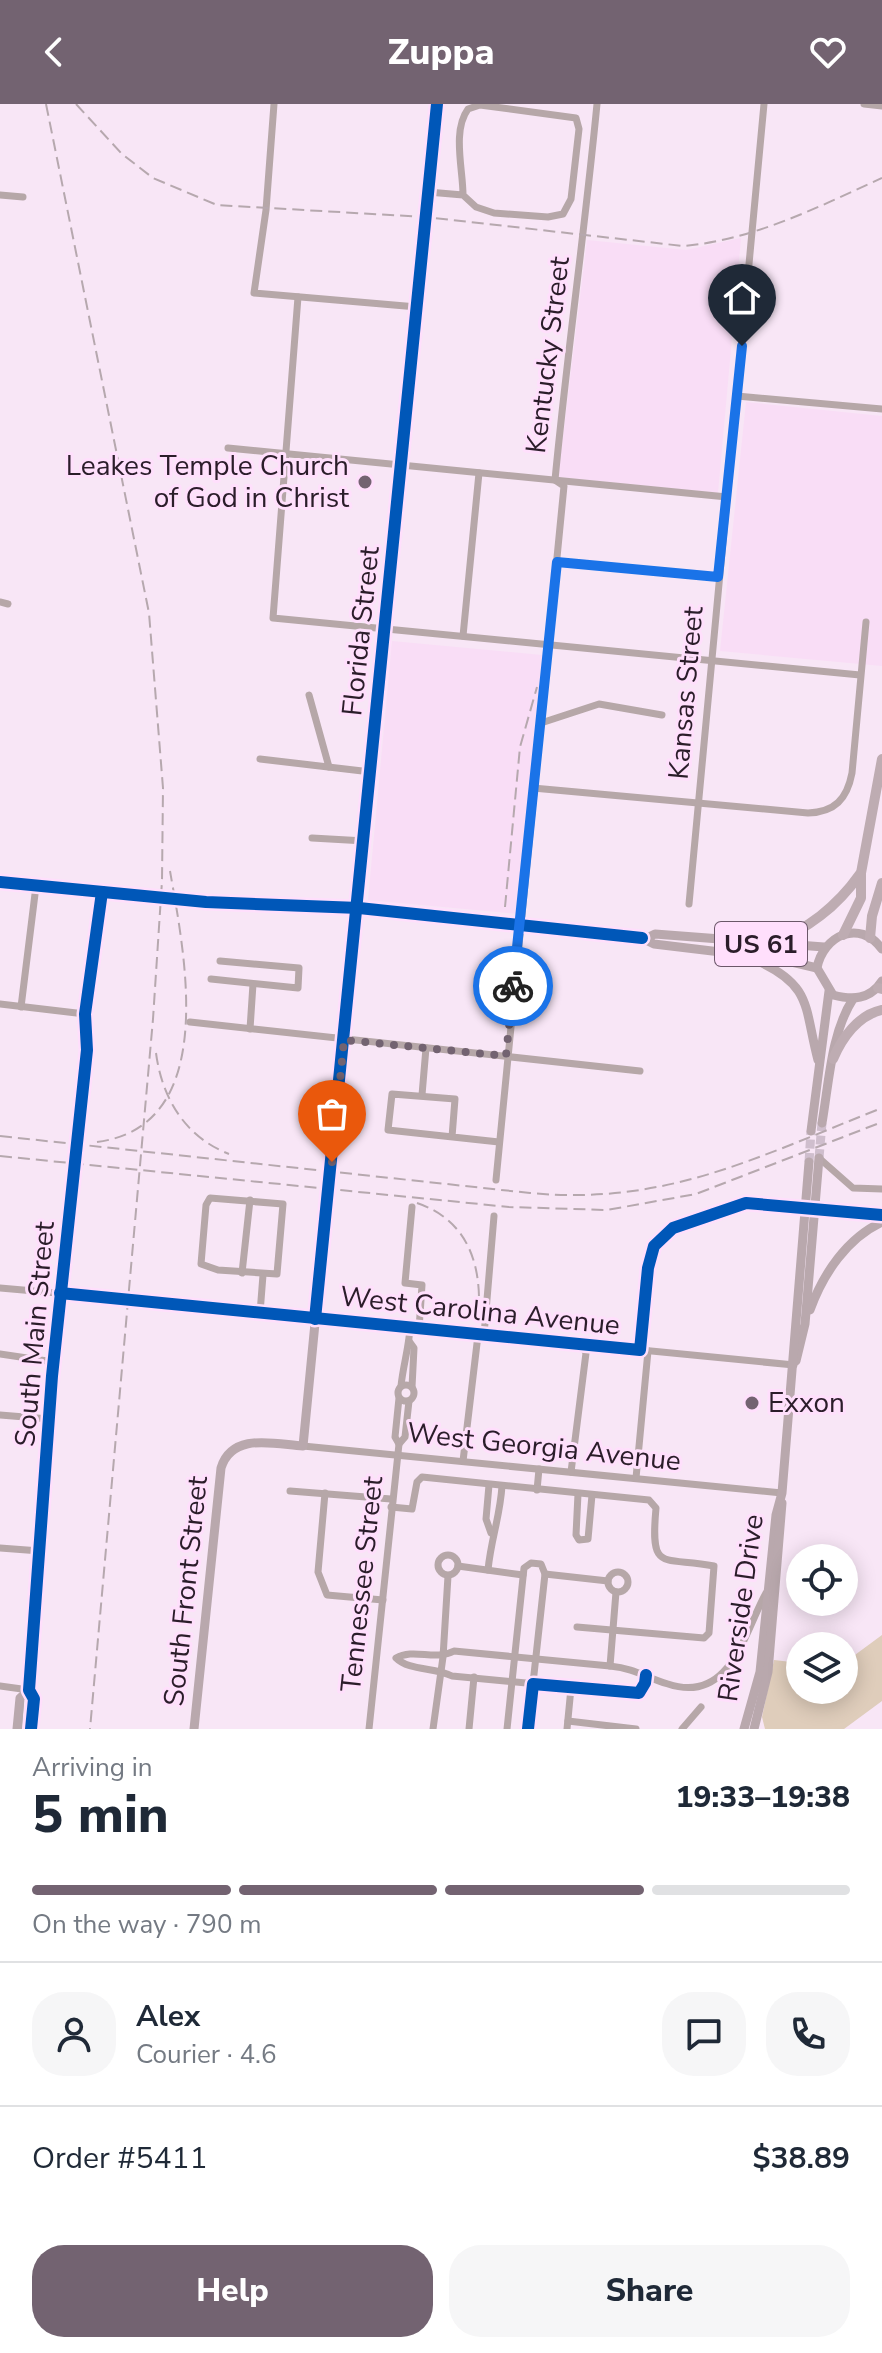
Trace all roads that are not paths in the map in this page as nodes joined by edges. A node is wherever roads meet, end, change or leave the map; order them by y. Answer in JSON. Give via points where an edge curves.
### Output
{"nodes":[{"id":1,"x":274,"y":104,"type":"edge"},
{"id":2,"x":437,"y":104,"type":"edge"},
{"id":3,"x":597,"y":104,"type":"edge"},
{"id":4,"x":764,"y":104,"type":"edge"},
{"id":5,"x":864,"y":104,"type":"edge"},
{"id":6,"x":882,"y":106,"type":"edge"},
{"id":7,"x":428,"y":192,"type":"junction"},
{"id":8,"x":0,"y":195,"type":"edge"},
{"id":9,"x":463,"y":195,"type":"junction"},
{"id":10,"x":23,"y":197,"type":"dead end"},
{"id":11,"x":298,"y":297,"type":"junction"},
{"id":12,"x":417,"y":307,"type":"junction"},
{"id":13,"x":737,"y":396,"type":"junction"},
{"id":14,"x":882,"y":409,"type":"edge"},
{"id":15,"x":228,"y":448,"type":"dead end"},
{"id":16,"x":284,"y":453,"type":"junction"},
{"id":17,"x":401,"y":465,"type":"junction"},
{"id":18,"x":479,"y":473,"type":"junction"},
{"id":19,"x":555,"y":480,"type":"junction"},
{"id":20,"x":727,"y":497,"type":"junction"},
{"id":21,"x":557,"y":562,"type":"junction"},
{"id":22,"x":718,"y":577,"type":"junction"},
{"id":23,"x":866,"y":622,"type":"dead end"},
{"id":24,"x":385,"y":629,"type":"junction"},
{"id":25,"x":463,"y":636,"type":"junction"},
{"id":26,"x":547,"y":647,"type":"junction"},
{"id":27,"x":710,"y":661,"type":"junction"},
{"id":28,"x":860,"y":675,"type":"junction"},
{"id":29,"x":309,"y":695,"type":"dead end"},
{"id":30,"x":662,"y":715,"type":"dead end"},
{"id":31,"x":541,"y":723,"type":"junction"},
{"id":32,"x":260,"y":759,"type":"dead end"},
{"id":33,"x":882,"y":759,"type":"edge"},
{"id":34,"x":329,"y":767,"type":"junction"},
{"id":35,"x":371,"y":772,"type":"junction"},
{"id":36,"x":533,"y":788,"type":"junction"},
{"id":37,"x":699,"y":804,"type":"junction"},
{"id":38,"x":312,"y":838,"type":"dead end"},
{"id":39,"x":365,"y":841,"type":"junction"},
{"id":40,"x":861,"y":873,"type":"junction"},
{"id":41,"x":0,"y":882,"type":"edge"},
{"id":42,"x":882,"y":885,"type":"edge"},
{"id":43,"x":36,"y":886,"type":"junction"},
{"id":44,"x":102,"y":892,"type":"junction"},
{"id":45,"x":689,"y":904,"type":"dead end"},
{"id":46,"x":359,"y":908,"type":"junction"},
{"id":47,"x":519,"y":925,"type":"junction"},
{"id":48,"x":843,"y":935,"type":"junction"},
{"id":49,"x":647,"y":938,"type":"junction"},
{"id":50,"x":878,"y":942,"type":"edge"},
{"id":51,"x":770,"y":945,"type":"junction"},
{"id":52,"x":824,"y":947,"type":"junction"},
{"id":53,"x":748,"y":956,"type":"junction"},
{"id":54,"x":220,"y":961,"type":"dead end"},
{"id":55,"x":817,"y":968,"type":"junction"},
{"id":56,"x":211,"y":979,"type":"dead end"},
{"id":57,"x":253,"y":984,"type":"junction"},
{"id":58,"x":881,"y":986,"type":"edge"},
{"id":59,"x":829,"y":991,"type":"junction"},
{"id":60,"x":853,"y":999,"type":"junction"},
{"id":61,"x":0,"y":1004,"type":"edge"},
{"id":62,"x":21,"y":1007,"type":"junction"},
{"id":63,"x":882,"y":1010,"type":"edge"},
{"id":64,"x":85,"y":1014,"type":"junction"},
{"id":65,"x":190,"y":1022,"type":"dead end"},
{"id":66,"x":250,"y":1029,"type":"junction"},
{"id":67,"x":344,"y":1040,"type":"junction"},
{"id":68,"x":426,"y":1048,"type":"junction"},
{"id":69,"x":506,"y":1056,"type":"junction"},
{"id":70,"x":833,"y":1059,"type":"junction"},
{"id":71,"x":819,"y":1063,"type":"junction"},
{"id":72,"x":640,"y":1071,"type":"dead end"},
{"id":73,"x":422,"y":1095,"type":"junction"},
{"id":74,"x":822,"y":1123,"type":"tunnel mouth"},
{"id":75,"x":811,"y":1131,"type":"tunnel mouth"},
{"id":76,"x":452,"y":1137,"type":"junction"},
{"id":77,"x":78,"y":1138,"type":"tunnel mouth"},
{"id":78,"x":499,"y":1142,"type":"junction"},
{"id":79,"x":819,"y":1158,"type":"joint"},
{"id":80,"x":332,"y":1162,"type":"tunnel mouth"},
{"id":81,"x":809,"y":1162,"type":"tunnel mouth"},
{"id":82,"x":73,"y":1180,"type":"tunnel mouth"},
{"id":83,"x":496,"y":1180,"type":"dead end"},
{"id":84,"x":882,"y":1189,"type":"edge"},
{"id":85,"x":250,"y":1200,"type":"junction"},
{"id":86,"x":412,"y":1207,"type":"dead end"},
{"id":87,"x":882,"y":1215,"type":"edge"},
{"id":88,"x":494,"y":1216,"type":"dead end"},
{"id":89,"x":325,"y":1221,"type":"tunnel mouth"},
{"id":90,"x":882,"y":1222,"type":"edge"},
{"id":91,"x":242,"y":1273,"type":"junction"},
{"id":92,"x":263,"y":1275,"type":"junction"},
{"id":93,"x":0,"y":1288,"type":"edge"},
{"id":94,"x":60,"y":1293,"type":"junction"},
{"id":95,"x":103,"y":1297,"type":"tunnel mouth"},
{"id":96,"x":170,"y":1304,"type":"tunnel mouth"},
{"id":97,"x":260,"y":1313,"type":"junction"},
{"id":98,"x":315,"y":1319,"type":"junction"},
{"id":99,"x":805,"y":1324,"type":"junction"},
{"id":100,"x":415,"y":1328,"type":"junction"},
{"id":101,"x":481,"y":1335,"type":"junction"},
{"id":102,"x":409,"y":1341,"type":"junction"},
{"id":103,"x":581,"y":1344,"type":"junction"},
{"id":104,"x":644,"y":1351,"type":"junction"},
{"id":105,"x":0,"y":1354,"type":"edge"},
{"id":106,"x":54,"y":1362,"type":"junction"},
{"id":107,"x":794,"y":1365,"type":"junction"},
{"id":108,"x":401,"y":1386,"type":"junction"},
{"id":109,"x":412,"y":1387,"type":"junction"},
{"id":110,"x":399,"y":1398,"type":"junction"},
{"id":111,"x":409,"y":1401,"type":"junction"},
{"id":112,"x":0,"y":1415,"type":"edge"},
{"id":113,"x":49,"y":1419,"type":"junction"},
{"id":114,"x":399,"y":1444,"type":"junction"},
{"id":115,"x":303,"y":1446,"type":"junction"},
{"id":116,"x":397,"y":1455,"type":"junction"},
{"id":117,"x":463,"y":1461,"type":"junction"},
{"id":118,"x":539,"y":1469,"type":"junction"},
{"id":119,"x":571,"y":1472,"type":"junction"},
{"id":120,"x":636,"y":1478,"type":"junction"},
{"id":121,"x":489,"y":1485,"type":"junction"},
{"id":122,"x":501,"y":1486,"type":"junction"},
{"id":123,"x":537,"y":1490,"type":"junction"},
{"id":124,"x":290,"y":1491,"type":"dead end"},
{"id":125,"x":325,"y":1493,"type":"junction"},
{"id":126,"x":782,"y":1493,"type":"junction"},
{"id":127,"x":578,"y":1494,"type":"junction"},
{"id":128,"x":592,"y":1495,"type":"junction"},
{"id":129,"x":391,"y":1503,"type":"junction"},
{"id":130,"x":491,"y":1533,"type":"junction"},
{"id":131,"x":0,"y":1548,"type":"edge"},
{"id":132,"x":40,"y":1551,"type":"junction"},
{"id":133,"x":458,"y":1566,"type":"junction"},
{"id":134,"x":488,"y":1570,"type":"junction"},
{"id":135,"x":545,"y":1574,"type":"junction"},
{"id":136,"x":523,"y":1575,"type":"junction"},
{"id":137,"x":448,"y":1576,"type":"junction"},
{"id":138,"x":608,"y":1581,"type":"junction"},
{"id":139,"x":767,"y":1591,"type":"junction"},
{"id":140,"x":616,"y":1592,"type":"junction"},
{"id":141,"x":383,"y":1600,"type":"junction"},
{"id":142,"x":577,"y":1627,"type":"dead end"},
{"id":143,"x":613,"y":1631,"type":"junction"},
{"id":144,"x":377,"y":1655,"type":"junction"},
{"id":145,"x":443,"y":1657,"type":"junction"},
{"id":146,"x":396,"y":1658,"type":"junction"},
{"id":147,"x":515,"y":1658,"type":"junction"},
{"id":148,"x":536,"y":1660,"type":"junction"},
{"id":149,"x":610,"y":1666,"type":"junction"},
{"id":150,"x":440,"y":1670,"type":"junction"},
{"id":151,"x":646,"y":1675,"type":"junction"},
{"id":152,"x":474,"y":1677,"type":"junction"},
{"id":153,"x":511,"y":1681,"type":"junction"},
{"id":154,"x":533,"y":1684,"type":"junction"},
{"id":155,"x":0,"y":1686,"type":"edge"},
{"id":156,"x":571,"y":1688,"type":"junction"},
{"id":157,"x":29,"y":1690,"type":"junction"},
{"id":158,"x":701,"y":1707,"type":"dead end"},
{"id":159,"x":567,"y":1725,"type":"edge"},
{"id":160,"x":17,"y":1729,"type":"edge"},
{"id":161,"x":31,"y":1729,"type":"edge"},
{"id":162,"x":194,"y":1729,"type":"edge"},
{"id":163,"x":369,"y":1729,"type":"edge"},
{"id":164,"x":433,"y":1729,"type":"edge"},
{"id":165,"x":469,"y":1729,"type":"edge"},
{"id":166,"x":507,"y":1729,"type":"edge"},
{"id":167,"x":528,"y":1729,"type":"edge"},
{"id":168,"x":636,"y":1729,"type":"edge"},
{"id":169,"x":682,"y":1729,"type":"edge"},
{"id":170,"x":744,"y":1729,"type":"edge"},
{"id":171,"x":754,"y":1729,"type":"edge"}],
"edges":[{"from":1,"to":11,"type":"street","via":[[254,293]]},
{"from":2,"to":7,"type":"main road","name":"Florida Street"},
{"from":3,"to":19,"type":"street","name":"Kentucky Street"},
{"from":4,"to":13,"type":"street","name":"Kansas Street"},
{"from":5,"to":6,"type":"street"},
{"from":7,"to":9,"type":"street"},
{"from":7,"to":12,"type":"main road","name":"Florida Street"},
{"from":8,"to":10,"type":"street"},
{"from":9,"to":9,"type":"street","via":[[483,211],[563,214],[571,199],[576,118],[480,105],[468,109],[459,150]]},
{"from":11,"to":12,"type":"street"},
{"from":11,"to":16,"type":"street"},
{"from":12,"to":17,"type":"main road","name":"Florida Street"},
{"from":13,"to":14,"type":"street"},
{"from":13,"to":20,"type":"street","name":"Kansas Street"},
{"from":15,"to":16,"type":"street"},
{"from":16,"to":17,"type":"street"},
{"from":16,"to":24,"type":"street","via":[[273,618]]},
{"from":17,"to":18,"type":"street"},
{"from":17,"to":24,"type":"main road","name":"Florida Street"},
{"from":18,"to":19,"type":"street"},
{"from":18,"to":25,"type":"street"},
{"from":19,"to":20,"type":"street"},
{"from":19,"to":21,"type":"street","name":"Kentucky Street","via":[[564,486]]},
{"from":20,"to":22,"type":"street","name":"Kansas Street"},
{"from":21,"to":22,"type":"street"},
{"from":21,"to":26,"type":"street","name":"Kentucky Street"},
{"from":22,"to":27,"type":"street","name":"Kansas Street"},
{"from":23,"to":28,"type":"street"},
{"from":24,"to":25,"type":"street"},
{"from":24,"to":35,"type":"main road","name":"Florida Street"},
{"from":25,"to":26,"type":"street"},
{"from":26,"to":27,"type":"street"},
{"from":26,"to":31,"type":"street","name":"Kentucky Street"},
{"from":27,"to":28,"type":"street"},
{"from":27,"to":37,"type":"street","name":"Kansas Street"},
{"from":28,"to":37,"type":"street","via":[[850,784],[833,808],[808,813]]},
{"from":29,"to":34,"type":"street"},
{"from":30,"to":31,"type":"street","via":[[596,704]]},
{"from":31,"to":36,"type":"street","name":"Kentucky Street"},
{"from":32,"to":34,"type":"street"},
{"from":33,"to":40,"type":"highway"},
{"from":34,"to":35,"type":"street"},
{"from":35,"to":39,"type":"main road","name":"Florida Street"},
{"from":36,"to":37,"type":"street"},
{"from":36,"to":47,"type":"street","name":"Kentucky Street"},
{"from":37,"to":45,"type":"street","name":"Kansas Street"},
{"from":38,"to":39,"type":"street"},
{"from":39,"to":46,"type":"main road","name":"Florida Street"},
{"from":40,"to":48,"type":"highway","via":[[858,911]]},
{"from":40,"to":51,"type":"highway","via":[[818,920]]},
{"from":41,"to":43,"type":"main road","number":"US 61"},
{"from":42,"to":50,"type":"highway","via":[[872,916]]},
{"from":43,"to":44,"type":"main road","number":"US 61"},
{"from":43,"to":62,"type":"street"},
{"from":44,"to":46,"type":"main road","number":"US 61"},
{"from":44,"to":64,"type":"street"},
{"from":46,"to":47,"type":"main road","number":"US 61"},
{"from":46,"to":67,"type":"main road","name":"Florida Street"},
{"from":47,"to":49,"type":"main road","number":"US 61"},
{"from":47,"to":69,"type":"street","name":"Kentucky Street"},
{"from":48,"to":50,"type":"main road","number":"US 61"},
{"from":48,"to":52,"type":"main road","number":"US 61"},
{"from":49,"to":51,"type":"main road","number":"US 61","via":[[655,934]]},
{"from":49,"to":53,"type":"main road","number":"US 61","via":[[654,944]]},
{"from":51,"to":52,"type":"main road","number":"US 61"},
{"from":52,"to":55,"type":"main road"},
{"from":53,"to":55,"type":"main road","number":"US 61"},
{"from":53,"to":71,"type":"main road","via":[[792,979],[805,999]]},
{"from":54,"to":57,"type":"street","via":[[299,968],[298,988]]},
{"from":55,"to":59,"type":"main road","number":"US 61"},
{"from":56,"to":57,"type":"street"},
{"from":57,"to":66,"type":"street"},
{"from":58,"to":60,"type":"main road"},
{"from":59,"to":60,"type":"main road","number":"US 61"},
{"from":59,"to":71,"type":"main road"},
{"from":60,"to":70,"type":"main road"},
{"from":61,"to":62,"type":"street"},
{"from":62,"to":64,"type":"street"},
{"from":63,"to":70,"type":"highway","via":[[852,1028]]},
{"from":64,"to":77,"type":"street","via":[[87,1050]]},
{"from":65,"to":66,"type":"street"},
{"from":66,"to":67,"type":"street"},
{"from":67,"to":68,"type":"street"},
{"from":67,"to":80,"type":"main road","name":"Florida Street"},
{"from":68,"to":69,"type":"street"},
{"from":68,"to":73,"type":"street"},
{"from":69,"to":72,"type":"street"},
{"from":69,"to":78,"type":"street","name":"Kentucky Street"},
{"from":70,"to":74,"type":"main road"},
{"from":71,"to":75,"type":"main road"},
{"from":73,"to":76,"type":"street","via":[[455,1099]]},
{"from":73,"to":76,"type":"street","via":[[394,1093],[388,1130]]},
{"from":76,"to":78,"type":"street"},
{"from":78,"to":83,"type":"street","name":"Kentucky Street"},
{"from":79,"to":84,"type":"street","via":[[853,1188]]},
{"from":79,"to":99,"type":"main road","name":"Riverside Drive"},
{"from":81,"to":107,"type":"main road","name":"Riverside Drive","via":[[791,1345]]},
{"from":82,"to":94,"type":"street","name":"South Main Street"},
{"from":85,"to":91,"type":"street"},
{"from":85,"to":91,"type":"street","via":[[212,1197],[206,1205],[201,1264]]},
{"from":85,"to":92,"type":"street","via":[[285,1206],[279,1271]]},
{"from":86,"to":100,"type":"street","via":[[405,1283],[422,1285]]},
{"from":87,"to":104,"type":"street","bridge":true,"via":[[746,1203],[673,1228],[654,1246],[648,1268]]},
{"from":88,"to":101,"type":"street"},
{"from":89,"to":98,"type":"main road"},
{"from":90,"to":99,"type":"main road","via":[[842,1254]]},
{"from":91,"to":92,"type":"street"},
{"from":92,"to":97,"type":"street"},
{"from":93,"to":94,"type":"street"},
{"from":94,"to":95,"type":"street"},
{"from":94,"to":106,"type":"main road","name":"South Main Street"},
{"from":96,"to":97,"type":"street","name":"West Carolina Avenue"},
{"from":97,"to":98,"type":"street","name":"West Carolina Avenue"},
{"from":98,"to":100,"type":"street","name":"West Carolina Avenue"},
{"from":98,"to":115,"type":"main road"},
{"from":99,"to":107,"type":"main road","name":"Riverside Drive"},
{"from":100,"to":101,"type":"street","name":"West Carolina Avenue"},
{"from":100,"to":102,"type":"street"},
{"from":101,"to":103,"type":"street","name":"West Carolina Avenue"},
{"from":101,"to":117,"type":"street"},
{"from":102,"to":108,"type":"street"},
{"from":102,"to":109,"type":"street","via":[[414,1348]]},
{"from":103,"to":104,"type":"street","name":"West Carolina Avenue"},
{"from":103,"to":119,"type":"street","via":[[586,1353]]},
{"from":104,"to":107,"type":"street","name":"West Carolina Avenue"},
{"from":104,"to":120,"type":"street"},
{"from":105,"to":106,"type":"street"},
{"from":106,"to":113,"type":"main road","name":"South Main Street"},
{"from":107,"to":126,"type":"main road","name":"Riverside Drive"},
{"from":108,"to":109,"type":"street"},
{"from":108,"to":110,"type":"street"},
{"from":109,"to":111,"type":"street"},
{"from":110,"to":111,"type":"street"},
{"from":110,"to":114,"type":"street","name":"Tennessee Street"},
{"from":111,"to":114,"type":"street","name":"Tennessee Street","via":[[405,1437]]},
{"from":112,"to":113,"type":"street"},
{"from":113,"to":132,"type":"main road","name":"South Main Street"},
{"from":114,"to":116,"type":"street","name":"Tennessee Street"},
{"from":115,"to":116,"type":"street","name":"West Georgia Avenue"},
{"from":115,"to":162,"type":"main road","name":"South Front Street","via":[[245,1443],[224,1457]]},
{"from":116,"to":117,"type":"street","name":"West Georgia Avenue"},
{"from":116,"to":129,"type":"street","name":"Tennessee Street"},
{"from":117,"to":118,"type":"street","name":"West Georgia Avenue"},
{"from":118,"to":119,"type":"street","name":"West Georgia Avenue"},
{"from":118,"to":123,"type":"street"},
{"from":119,"to":120,"type":"street","name":"West Georgia Avenue"},
{"from":120,"to":126,"type":"street","name":"West Georgia Avenue"},
{"from":121,"to":122,"type":"street"},
{"from":121,"to":129,"type":"street","via":[[422,1477],[412,1509]]},
{"from":121,"to":130,"type":"street","via":[[486,1519]]},
{"from":122,"to":123,"type":"street"},
{"from":122,"to":130,"type":"street","via":[[500,1523]]},
{"from":123,"to":127,"type":"street"},
{"from":124,"to":125,"type":"street"},
{"from":125,"to":129,"type":"street"},
{"from":125,"to":141,"type":"street","via":[[318,1572],[327,1595]]},
{"from":126,"to":139,"type":"main road","name":"Riverside Drive"},
{"from":126,"to":171,"type":"main road","name":"Riverside Drive","via":[[770,1655]]},
{"from":127,"to":128,"type":"street"},
{"from":127,"to":128,"type":"street","via":[[579,1540],[588,1539]]},
{"from":128,"to":143,"type":"street","via":[[653,1502],[655,1547],[662,1558],[714,1566],[716,1572],[709,1633],[704,1638]]},
{"from":129,"to":141,"type":"street","name":"Tennessee Street"},
{"from":130,"to":134,"type":"street"},
{"from":131,"to":132,"type":"street"},
{"from":132,"to":157,"type":"main road","name":"South Main Street"},
{"from":133,"to":134,"type":"street"},
{"from":133,"to":137,"type":"street"},
{"from":133,"to":137,"type":"street","via":[[451,1555],[441,1558],[439,1570]]},
{"from":134,"to":136,"type":"street"},
{"from":135,"to":136,"type":"street","via":[[541,1564],[531,1563]]},
{"from":135,"to":138,"type":"street"},
{"from":135,"to":148,"type":"street"},
{"from":136,"to":147,"type":"street"},
{"from":137,"to":145,"type":"street"},
{"from":138,"to":140,"type":"street"},
{"from":138,"to":140,"type":"street","via":[[614,1573],[626,1576],[627,1586]]},
{"from":139,"to":151,"type":"street","via":[[744,1649],[712,1680],[680,1687]]},
{"from":139,"to":170,"type":"main road","name":"Riverside Drive","via":[[760,1672]]},
{"from":140,"to":143,"type":"street"},
{"from":141,"to":144,"type":"street","name":"Tennessee Street"},
{"from":142,"to":143,"type":"street"},
{"from":143,"to":149,"type":"street"},
{"from":144,"to":146,"type":"street"},
{"from":144,"to":163,"type":"street","name":"Tennessee Street"},
{"from":145,"to":146,"type":"street"},
{"from":145,"to":147,"type":"street","via":[[454,1651]]},
{"from":145,"to":150,"type":"street"},
{"from":146,"to":150,"type":"street","via":[[402,1664]]},
{"from":147,"to":148,"type":"street"},
{"from":147,"to":153,"type":"street"},
{"from":148,"to":149,"type":"street"},
{"from":148,"to":154,"type":"street"},
{"from":149,"to":151,"type":"street","via":[[635,1668]]},
{"from":150,"to":152,"type":"street"},
{"from":150,"to":164,"type":"street"},
{"from":151,"to":156,"type":"street","via":[[639,1693]]},
{"from":152,"to":153,"type":"street"},
{"from":152,"to":165,"type":"street"},
{"from":153,"to":154,"type":"street"},
{"from":153,"to":166,"type":"street"},
{"from":154,"to":156,"type":"street"},
{"from":154,"to":167,"type":"street"},
{"from":155,"to":157,"type":"street"},
{"from":156,"to":159,"type":"street"},
{"from":157,"to":160,"type":"main road","name":"South Main Street","via":[[20,1698]]},
{"from":157,"to":161,"type":"main road","name":"South Main Street","via":[[34,1699]]},
{"from":158,"to":169,"type":"street"},
{"from":159,"to":168,"type":"street"}]}
